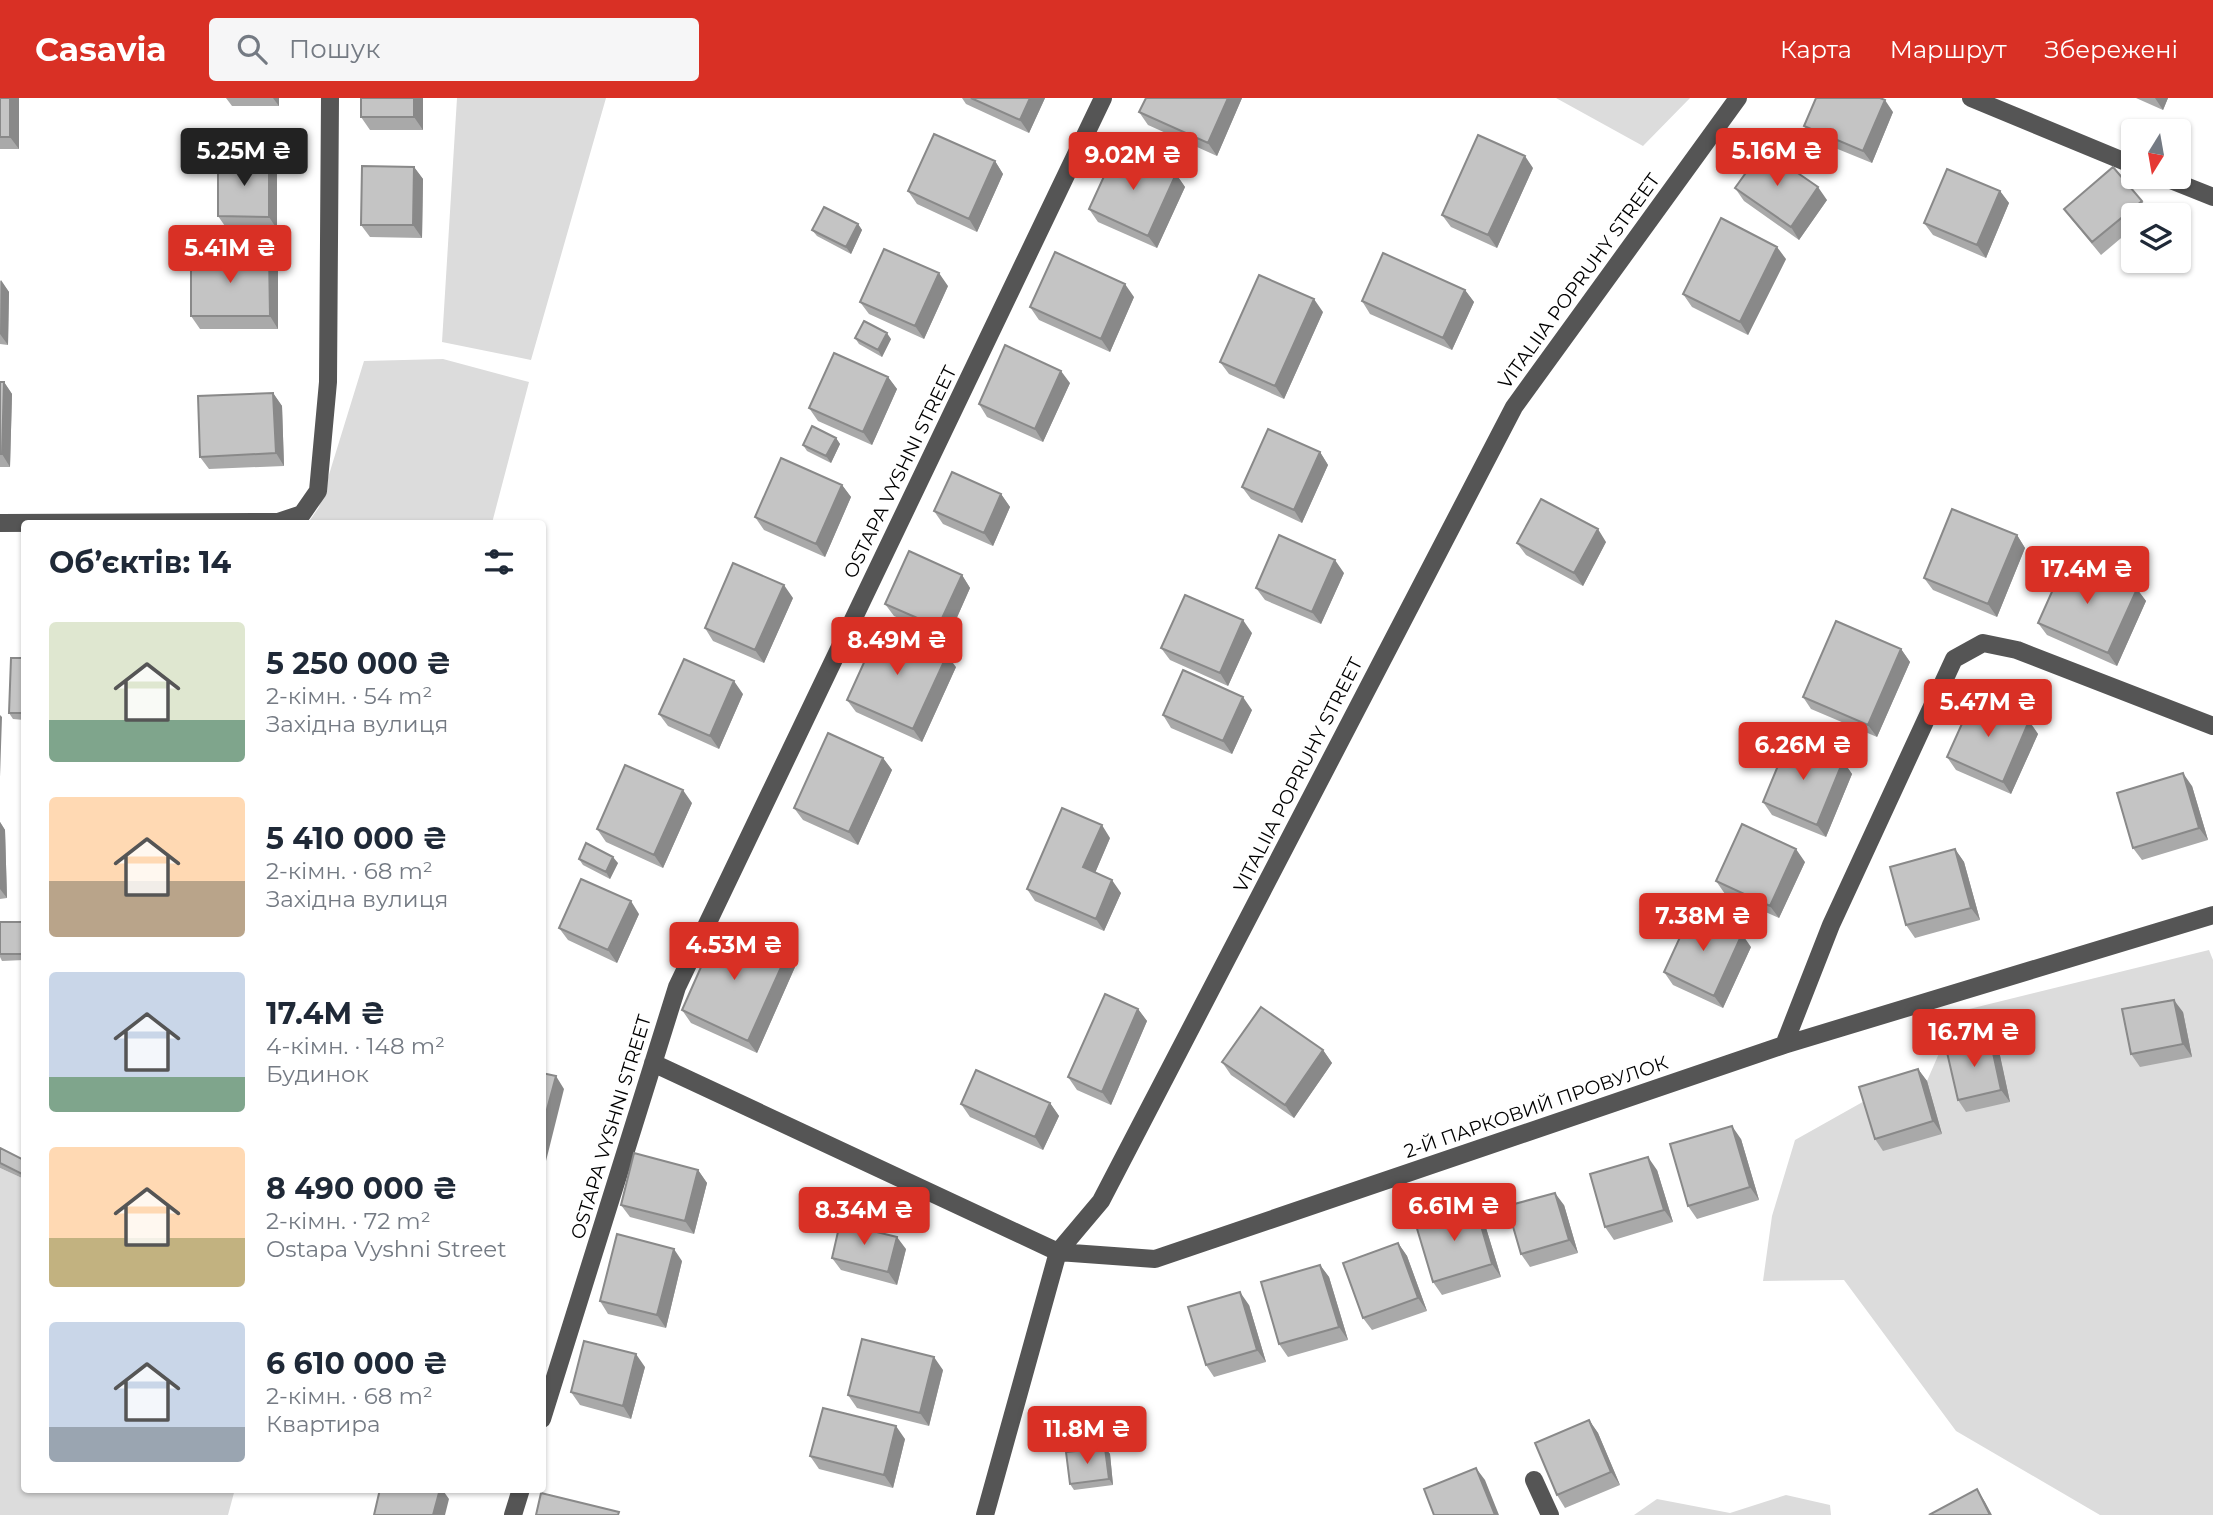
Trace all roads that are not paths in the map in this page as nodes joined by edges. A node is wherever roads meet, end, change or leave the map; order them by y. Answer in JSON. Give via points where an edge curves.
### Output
{"nodes":[{"id":1,"x":330,"y":98,"type":"edge"},
{"id":2,"x":1103,"y":98,"type":"edge"},
{"id":3,"x":1738,"y":98,"type":"edge"},
{"id":4,"x":1970,"y":98,"type":"edge"},
{"id":5,"x":2121,"y":159,"type":"edge"},
{"id":6,"x":2191,"y":188,"type":"edge"},
{"id":7,"x":2213,"y":197,"type":"edge"},
{"id":8,"x":284,"y":520,"type":"edge"},
{"id":9,"x":0,"y":523,"type":"edge"},
{"id":10,"x":21,"y":523,"type":"edge"},
{"id":11,"x":2213,"y":726,"type":"edge"},
{"id":12,"x":2213,"y":915,"type":"edge"},
{"id":13,"x":1784,"y":1045,"type":"junction"},
{"id":14,"x":653,"y":1063,"type":"junction"},
{"id":15,"x":1058,"y":1252,"type":"junction"},
{"id":16,"x":546,"y":1406,"type":"edge"},
{"id":17,"x":1534,"y":1480,"type":"dead end"},
{"id":18,"x":520,"y":1493,"type":"edge"},
{"id":19,"x":513,"y":1515,"type":"edge"},
{"id":20,"x":985,"y":1515,"type":"edge"},
{"id":21,"x":1549,"y":1515,"type":"edge"}],
"edges":[{"from":1,"to":8,"type":"street","via":[[328,382],[318,491],[302,514]]},
{"from":2,"to":14,"type":"street","name":"OSTAPA VYSHNI STREET","via":[[677,987]]},
{"from":3,"to":15,"type":"street","name":"VITALIIA POPRUHY STREET","via":[[1514,407],[1101,1201]]},
{"from":4,"to":5,"type":"street"},
{"from":6,"to":7,"type":"street"},
{"from":9,"to":10,"type":"street"},
{"from":11,"to":13,"type":"street","via":[[2017,650],[1983,643],[1954,659],[1831,925]]},
{"from":12,"to":13,"type":"street","name":"2-Й ПАРКОВИЙ ПРОВУЛОК"},
{"from":13,"to":15,"type":"street","name":"2-Й ПАРКОВИЙ ПРОВУЛОК","via":[[1155,1259]]},
{"from":14,"to":15,"type":"street","name":"2-Й ПАРКОВИЙ ПРОВУЛОК"},
{"from":14,"to":16,"type":"street","name":"OSTAPA VYSHNI STREET"},
{"from":15,"to":20,"type":"street","name":"VITALIIA POPRUHY STREET"},
{"from":17,"to":21,"type":"street"},
{"from":18,"to":19,"type":"street"}]}
